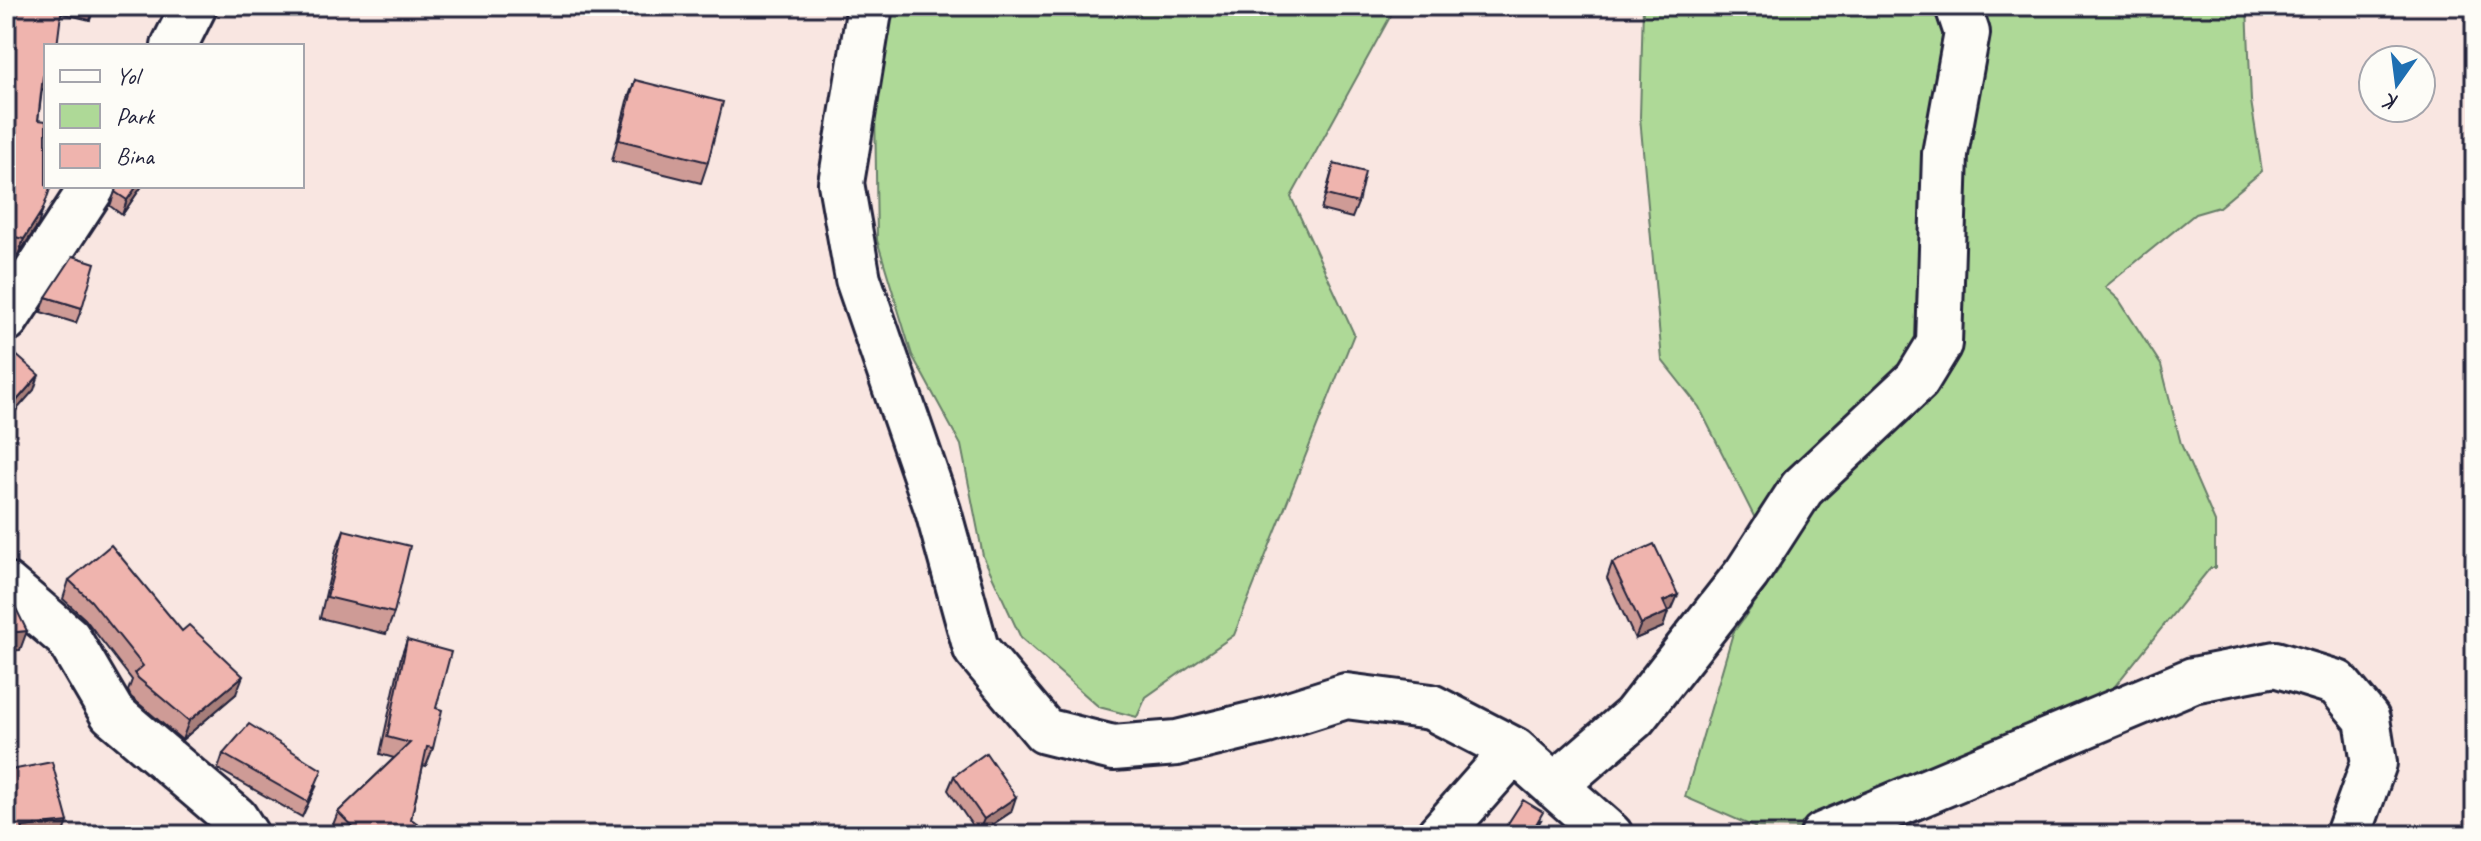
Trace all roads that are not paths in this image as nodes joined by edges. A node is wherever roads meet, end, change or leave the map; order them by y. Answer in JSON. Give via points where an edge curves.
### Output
{"nodes":[{"id":1,"x":194,"y":6,"type":"edge"},
{"id":2,"x":870,"y":6,"type":"edge"},
{"id":3,"x":1958,"y":6,"type":"edge"},
{"id":4,"x":175,"y":44,"type":"edge"},
{"id":5,"x":92,"y":188,"type":"edge"},
{"id":6,"x":6,"y":319,"type":"edge"},
{"id":7,"x":6,"y":585,"type":"edge"},
{"id":8,"x":1514,"y":750,"type":"junction"},
{"id":9,"x":1554,"y":786,"type":"junction"},
{"id":10,"x":246,"y":835,"type":"edge"},
{"id":11,"x":1439,"y":835,"type":"edge"},
{"id":12,"x":1610,"y":835,"type":"edge"},
{"id":13,"x":1823,"y":835,"type":"edge"},
{"id":14,"x":2348,"y":835,"type":"edge"}],
"edges":[{"from":1,"to":4,"type":"street"},
{"from":2,"to":8,"type":"street","via":[[841,183],[858,279],[938,511],[976,649],[1045,731],[1113,748],[1177,743],[1346,696],[1431,707]]},
{"from":3,"to":9,"type":"street","via":[[1967,33],[1945,154],[1939,344],[1917,380],[1802,488],[1747,573],[1634,717]]},
{"from":5,"to":6,"type":"street"},
{"from":7,"to":10,"type":"street","via":[[68,638],[112,713],[235,818]]},
{"from":8,"to":9,"type":"street"},
{"from":8,"to":11,"type":"street"},
{"from":9,"to":12,"type":"street"},
{"from":13,"to":14,"type":"street","via":[[2193,680],[2275,664],[2337,683],[2367,719],[2374,763]]}]}
